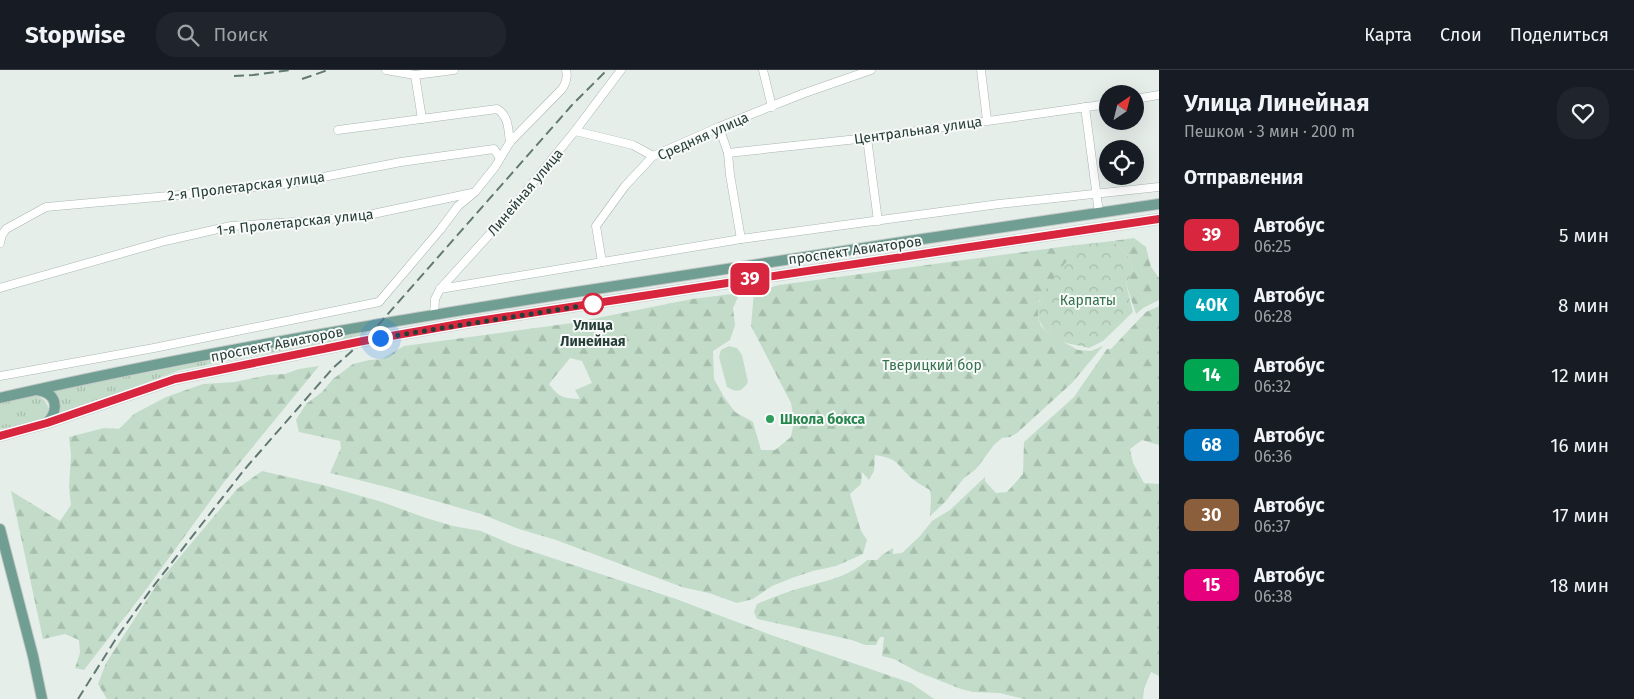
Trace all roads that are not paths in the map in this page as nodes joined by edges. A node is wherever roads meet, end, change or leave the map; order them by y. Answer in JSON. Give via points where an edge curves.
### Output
{"nodes":[{"id":1,"x":386,"y":70,"type":"edge"},
{"id":2,"x":454,"y":70,"type":"edge"},
{"id":3,"x":566,"y":70,"type":"edge"},
{"id":4,"x":621,"y":70,"type":"edge"},
{"id":5,"x":763,"y":70,"type":"edge"},
{"id":6,"x":871,"y":70,"type":"edge"},
{"id":7,"x":981,"y":70,"type":"edge"},
{"id":8,"x":415,"y":74,"type":"junction"},
{"id":9,"x":1159,"y":95,"type":"edge"},
{"id":10,"x":1144,"y":98,"type":"edge"},
{"id":11,"x":1099,"y":105,"type":"edge"},
{"id":12,"x":772,"y":107,"type":"junction"},
{"id":13,"x":1085,"y":107,"type":"junction"},
{"id":14,"x":422,"y":119,"type":"junction"},
{"id":15,"x":987,"y":120,"type":"junction"},
{"id":16,"x":719,"y":127,"type":"junction"},
{"id":17,"x":338,"y":130,"type":"dead end"},
{"id":18,"x":575,"y":131,"type":"junction"},
{"id":19,"x":867,"y":138,"type":"junction"},
{"id":20,"x":510,"y":142,"type":"junction"},
{"id":21,"x":728,"y":153,"type":"junction"},
{"id":22,"x":653,"y":156,"type":"junction"},
{"id":23,"x":500,"y":158,"type":"junction"},
{"id":24,"x":1159,"y":187,"type":"edge"},
{"id":25,"x":475,"y":192,"type":"junction"},
{"id":26,"x":1097,"y":193,"type":"junction"},
{"id":27,"x":1159,"y":204,"type":"edge"},
{"id":28,"x":1100,"y":213,"type":"junction"},
{"id":29,"x":1159,"y":219,"type":"edge"},
{"id":30,"x":878,"y":221,"type":"junction"},
{"id":31,"x":742,"y":239,"type":"junction"},
{"id":32,"x":0,"y":243,"type":"edge"},
{"id":33,"x":602,"y":262,"type":"junction"},
{"id":34,"x":0,"y":288,"type":"edge"},
{"id":35,"x":440,"y":289,"type":"junction"},
{"id":36,"x":434,"y":314,"type":"junction"},
{"id":37,"x":0,"y":376,"type":"edge"},
{"id":38,"x":37,"y":390,"type":"junction"},
{"id":39,"x":0,"y":398,"type":"edge"},
{"id":40,"x":47,"y":423,"type":"junction"},
{"id":41,"x":0,"y":436,"type":"edge"},
{"id":42,"x":0,"y":529,"type":"edge"},
{"id":43,"x":42,"y":699,"type":"edge"}],
"edges":[{"from":1,"to":8,"type":"street"},
{"from":2,"to":8,"type":"street"},
{"from":3,"to":20,"type":"street","via":[[566,83],[562,89]]},
{"from":4,"to":18,"type":"street","name":"Линейная улица"},
{"from":5,"to":12,"type":"street"},
{"from":6,"to":12,"type":"street","name":"Средняя улица"},
{"from":7,"to":15,"type":"street"},
{"from":8,"to":14,"type":"street"},
{"from":9,"to":10,"type":"street"},
{"from":11,"to":13,"type":"street","name":"Центральная улица"},
{"from":12,"to":16,"type":"street","name":"Средняя улица"},
{"from":13,"to":15,"type":"street","name":"Центральная улица"},
{"from":13,"to":26,"type":"street"},
{"from":14,"to":17,"type":"street"},
{"from":14,"to":20,"type":"street","via":[[497,109],[506,117]]},
{"from":15,"to":19,"type":"street","name":"Центральная улица"},
{"from":16,"to":21,"type":"street"},
{"from":16,"to":22,"type":"street","name":"Средняя улица"},
{"from":18,"to":22,"type":"street","via":[[633,145]]},
{"from":18,"to":35,"type":"street","name":"Линейная улица","via":[[499,224]]},
{"from":19,"to":21,"type":"street","name":"Центральная улица"},
{"from":19,"to":30,"type":"street"},
{"from":20,"to":23,"type":"street"},
{"from":21,"to":31,"type":"street"},
{"from":22,"to":33,"type":"street","name":"Средняя улица","via":[[625,186],[596,226]]},
{"from":23,"to":25,"type":"street"},
{"from":23,"to":32,"type":"street","name":"2-я Пролетарская улица","via":[[494,149],[292,182],[46,207],[6,229]]},
{"from":24,"to":26,"type":"street","name":"проспект Авиаторов"},
{"from":25,"to":34,"type":"street","name":"1-я Пролетарская улица","via":[[368,215],[231,226]]},
{"from":25,"to":37,"type":"street","name":"проспект Авиаторов","via":[[458,206],[379,302]]},
{"from":26,"to":28,"type":"street"},
{"from":26,"to":30,"type":"street","name":"проспект Авиаторов"},
{"from":27,"to":28,"type":"main road","name":"проспект Авиаторов"},
{"from":28,"to":36,"type":"main road","name":"проспект Авиаторов"},
{"from":29,"to":40,"type":"main road","name":"проспект Авиаторов","via":[[363,341],[175,379]]},
{"from":30,"to":31,"type":"street","name":"проспект Авиаторов"},
{"from":31,"to":33,"type":"street","name":"проспект Авиаторов"},
{"from":33,"to":35,"type":"street","name":"проспект Авиаторов"},
{"from":35,"to":36,"type":"street","name":"Линейная улица","via":[[435,298]]},
{"from":36,"to":38,"type":"main road","name":"проспект Авиаторов","via":[[231,350]]},
{"from":38,"to":39,"type":"main road","name":"проспект Авиаторов"},
{"from":38,"to":40,"type":"main road","via":[[45,391],[54,400],[54,414]]},
{"from":40,"to":41,"type":"main road","name":"проспект Авиаторов"},
{"from":42,"to":43,"type":"main road"}]}
